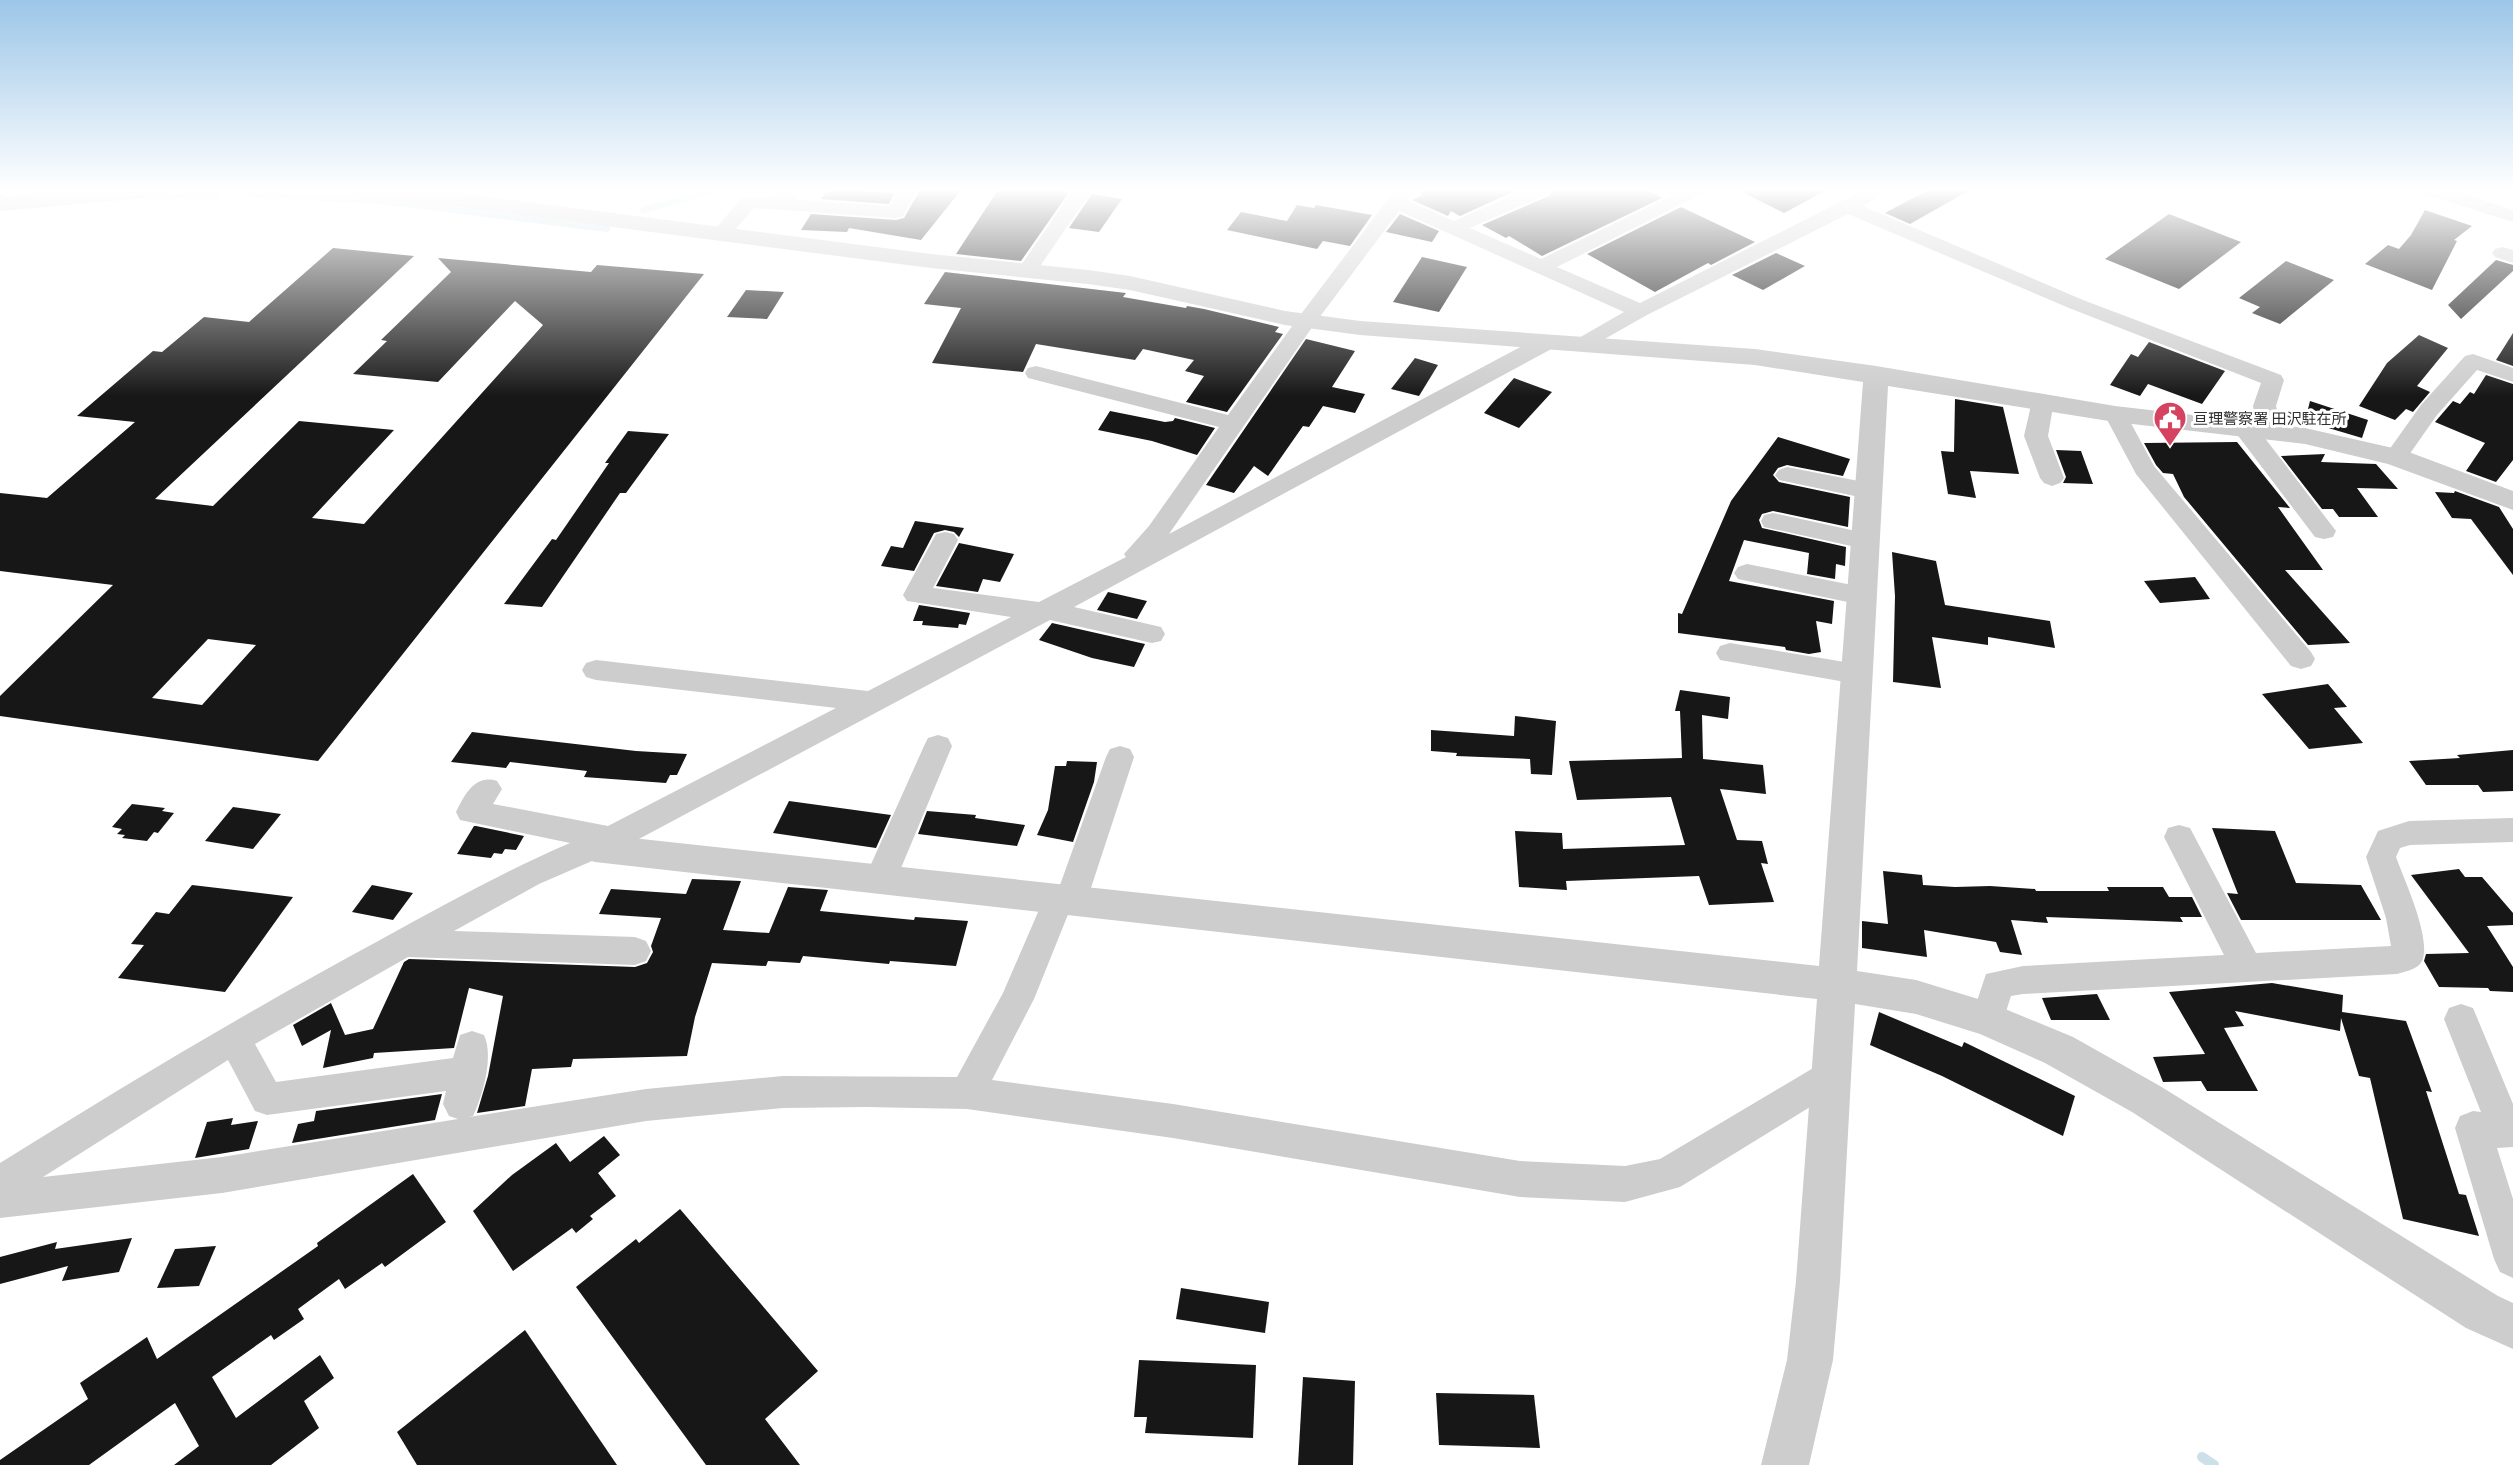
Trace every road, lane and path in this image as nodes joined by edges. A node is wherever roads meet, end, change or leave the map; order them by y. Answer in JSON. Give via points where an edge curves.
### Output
{"nodes":[{"id":1,"x":925,"y":258,"type":"edge"},
{"id":2,"x":1035,"y":258,"type":"edge"},
{"id":3,"x":1353,"y":258,"type":"edge"},
{"id":4,"x":1521,"y":258,"type":"edge"},
{"id":5,"x":1557,"y":258,"type":"edge"},
{"id":6,"x":1745,"y":258,"type":"edge"},
{"id":7,"x":1969,"y":258,"type":"edge"},
{"id":8,"x":1540,"y":267,"type":"junction"},
{"id":9,"x":1027,"y":270,"type":"junction"},
{"id":10,"x":1640,"y":311,"type":"junction"},
{"id":11,"x":1305,"y":322,"type":"junction"},
{"id":12,"x":1549,"y":341,"type":"junction"},
{"id":13,"x":1585,"y":344,"type":"junction"},
{"id":14,"x":1036,"y":373,"type":"dead end"},
{"id":15,"x":1876,"y":374,"type":"junction"},
{"id":16,"x":2513,"y":375,"type":"edge"},
{"id":17,"x":2043,"y":401,"type":"junction"},
{"id":18,"x":2115,"y":414,"type":"junction"},
{"id":19,"x":1234,"y":424,"type":"junction"},
{"id":20,"x":2258,"y":430,"type":"junction"},
{"id":21,"x":2396,"y":457,"type":"junction"},
{"id":22,"x":1787,"y":475,"type":"dead end"},
{"id":23,"x":2052,"y":478,"type":"dead end"},
{"id":24,"x":1869,"y":491,"type":"junction"},
{"id":25,"x":2513,"y":501,"type":"edge"},
{"id":26,"x":1773,"y":521,"type":"dead end"},
{"id":27,"x":2324,"y":531,"type":"dead end"},
{"id":28,"x":945,"y":540,"type":"dead end"},
{"id":29,"x":1865,"y":541,"type":"junction"},
{"id":30,"x":1124,"y":569,"type":"junction"},
{"id":31,"x":1747,"y":573,"type":"dead end"},
{"id":32,"x":1862,"y":596,"type":"junction"},
{"id":33,"x":1045,"y":611,"type":"junction"},
{"id":34,"x":1152,"y":634,"type":"dead end"},
{"id":35,"x":1730,"y":653,"type":"dead end"},
{"id":36,"x":2301,"y":659,"type":"dead end"},
{"id":37,"x":596,"y":670,"type":"dead end"},
{"id":38,"x":1857,"y":674,"type":"junction"},
{"id":39,"x":872,"y":702,"type":"junction"},
{"id":40,"x":938,"y":746,"type":"dead end"},
{"id":41,"x":1120,"y":757,"type":"dead end"},
{"id":42,"x":487,"y":789,"type":"dead end"},
{"id":43,"x":2513,"y":830,"type":"edge"},
{"id":44,"x":2180,"y":837,"type":"dead end"},
{"id":45,"x":603,"y":843,"type":"junction"},
{"id":46,"x":880,"y":880,"type":"junction"},
{"id":47,"x":1065,"y":899,"type":"junction"},
{"id":48,"x":402,"y":942,"type":"junction"},
{"id":49,"x":635,"y":951,"type":"dead end"},
{"id":50,"x":2246,"y":966,"type":"junction"},
{"id":51,"x":1838,"y":985,"type":"junction"},
{"id":52,"x":1988,"y":1019,"type":"junction"},
{"id":53,"x":2462,"y":1019,"type":"dead end"},
{"id":54,"x":234,"y":1038,"type":"junction"},
{"id":55,"x":466,"y":1074,"type":"dead end"},
{"id":56,"x":1832,"y":1075,"type":"junction"},
{"id":57,"x":967,"y":1093,"type":"junction"},
{"id":58,"x":0,"y":1184,"type":"edge"},
{"id":59,"x":0,"y":1200,"type":"edge"},
{"id":60,"x":2513,"y":1259,"type":"edge"},
{"id":61,"x":2513,"y":1326,"type":"edge"},
{"id":62,"x":1785,"y":1465,"type":"edge"}],
"edges":[{"from":1,"to":9,"type":"street"},
{"from":2,"to":9,"type":"street"},
{"from":3,"to":11,"type":"street"},
{"from":4,"to":8,"type":"street"},
{"from":5,"to":8,"type":"street"},
{"from":6,"to":10,"type":"street"},
{"from":7,"to":20,"type":"street","via":[[2273,380]]},
{"from":8,"to":10,"type":"street"},
{"from":9,"to":11,"type":"street","via":[[1130,283]]},
{"from":10,"to":13,"type":"street"},
{"from":11,"to":12,"type":"street"},
{"from":11,"to":19,"type":"street"},
{"from":12,"to":13,"type":"street"},
{"from":12,"to":30,"type":"street"},
{"from":13,"to":15,"type":"street","via":[[1755,357]]},
{"from":14,"to":19,"type":"street"},
{"from":15,"to":17,"type":"street"},
{"from":15,"to":24,"type":"street"},
{"from":16,"to":21,"type":"street","via":[[2473,362],[2429,410]]},
{"from":17,"to":18,"type":"street"},
{"from":17,"to":23,"type":"street","via":[[2036,436]]},
{"from":18,"to":20,"type":"street"},
{"from":18,"to":36,"type":"street","via":[[2144,469]]},
{"from":19,"to":30,"type":"street","via":[[1158,532]]},
{"from":20,"to":21,"type":"street","via":[[2305,436]]},
{"from":20,"to":27,"type":"street"},
{"from":21,"to":25,"type":"street"},
{"from":22,"to":24,"type":"street"},
{"from":24,"to":29,"type":"street"},
{"from":26,"to":29,"type":"street"},
{"from":28,"to":33,"type":"street","via":[[916,595]]},
{"from":29,"to":32,"type":"street"},
{"from":30,"to":33,"type":"street"},
{"from":31,"to":32,"type":"street"},
{"from":32,"to":38,"type":"street"},
{"from":33,"to":34,"type":"street"},
{"from":33,"to":39,"type":"street"},
{"from":35,"to":38,"type":"street"},
{"from":37,"to":39,"type":"street"},
{"from":38,"to":51,"type":"street"},
{"from":39,"to":45,"type":"street"},
{"from":40,"to":46,"type":"street"},
{"from":41,"to":47,"type":"street"},
{"from":42,"to":45,"type":"street","via":[[471,812]]},
{"from":43,"to":50,"type":"street","via":[[2409,833],[2389,840],[2381,857],[2403,918],[2408,955],[2397,960]]},
{"from":44,"to":50,"type":"street"},
{"from":45,"to":46,"type":"street"},
{"from":45,"to":48,"type":"street","via":[[528,875]]},
{"from":46,"to":47,"type":"street"},
{"from":47,"to":51,"type":"street"},
{"from":47,"to":57,"type":"street"},
{"from":48,"to":49,"type":"street"},
{"from":48,"to":54,"type":"street"},
{"from":50,"to":52,"type":"street","via":[[1998,984]]},
{"from":51,"to":52,"type":"street","via":[[1916,997]]},
{"from":51,"to":56,"type":"street"},
{"from":52,"to":61,"type":"street","via":[[2059,1050],[2146,1100],[2482,1312]]},
{"from":53,"to":60,"type":"street","via":[[2507,1133],[2473,1128]]},
{"from":54,"to":55,"type":"street","via":[[267,1100]]},
{"from":54,"to":58,"type":"street"},
{"from":56,"to":57,"type":"street","via":[[1667,1175],[1624,1184],[1520,1179],[1173,1120]]},
{"from":56,"to":62,"type":"street","via":[[1810,1359]]},
{"from":57,"to":59,"type":"street","via":[[783,1092],[646,1105],[222,1175]]}]}
